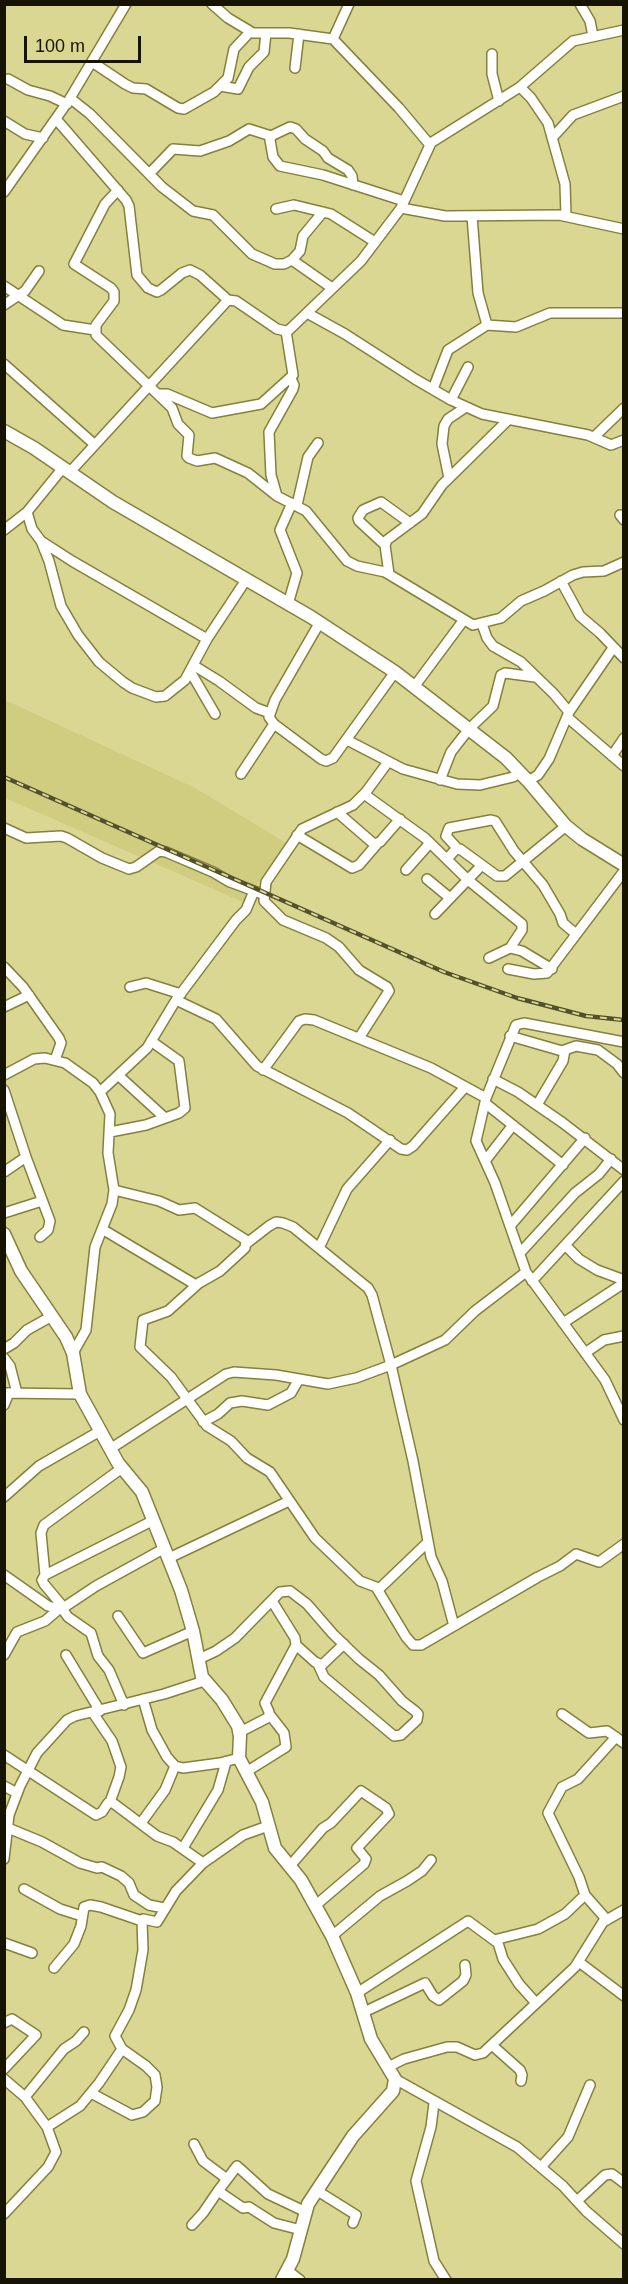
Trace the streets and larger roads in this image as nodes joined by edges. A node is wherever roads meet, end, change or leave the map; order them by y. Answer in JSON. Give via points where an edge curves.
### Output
{"nodes":[{"id":1,"x":126,"y":4,"type":"edge"},
{"id":2,"x":212,"y":4,"type":"edge"},
{"id":3,"x":350,"y":4,"type":"edge"},
{"id":4,"x":580,"y":4,"type":"edge"},
{"id":5,"x":624,"y":30,"type":"edge"},
{"id":6,"x":250,"y":32,"type":"junction"},
{"id":7,"x":266,"y":33,"type":"junction"},
{"id":8,"x":300,"y":34,"type":"junction"},
{"id":9,"x":593,"y":36,"type":"junction"},
{"id":10,"x":333,"y":39,"type":"junction"},
{"id":11,"x":492,"y":54,"type":"dead end"},
{"id":12,"x":92,"y":62,"type":"junction"},
{"id":13,"x":296,"y":68,"type":"dead end"},
{"id":14,"x":8,"y":79,"type":"dead end"},
{"id":15,"x":220,"y":86,"type":"junction"},
{"id":16,"x":520,"y":87,"type":"junction"},
{"id":17,"x":624,"y":96,"type":"edge"},
{"id":18,"x":69,"y":101,"type":"junction"},
{"id":19,"x":499,"y":101,"type":"junction"},
{"id":20,"x":56,"y":119,"type":"junction"},
{"id":21,"x":4,"y":121,"type":"edge"},
{"id":22,"x":272,"y":136,"type":"junction"},
{"id":23,"x":44,"y":138,"type":"junction"},
{"id":24,"x":552,"y":138,"type":"junction"},
{"id":25,"x":429,"y":144,"type":"junction"},
{"id":26,"x":331,"y":161,"type":"junction"},
{"id":27,"x":149,"y":174,"type":"junction"},
{"id":28,"x":323,"y":176,"type":"junction"},
{"id":29,"x":353,"y":185,"type":"junction"},
{"id":30,"x":118,"y":190,"type":"junction"},
{"id":31,"x":4,"y":192,"type":"edge"},
{"id":32,"x":403,"y":205,"type":"junction"},
{"id":33,"x":276,"y":209,"type":"dead end"},
{"id":34,"x":323,"y":212,"type":"junction"},
{"id":35,"x":472,"y":216,"type":"junction"},
{"id":36,"x":566,"y":216,"type":"junction"},
{"id":37,"x":624,"y":229,"type":"edge"},
{"id":38,"x":375,"y":242,"type":"junction"},
{"id":39,"x":292,"y":260,"type":"junction"},
{"id":40,"x":39,"y":271,"type":"dead end"},
{"id":41,"x":4,"y":286,"type":"edge"},
{"id":42,"x":332,"y":288,"type":"junction"},
{"id":43,"x":19,"y":296,"type":"junction"},
{"id":44,"x":228,"y":300,"type":"junction"},
{"id":45,"x":4,"y":305,"type":"edge"},
{"id":46,"x":307,"y":313,"type":"junction"},
{"id":47,"x":624,"y":313,"type":"edge"},
{"id":48,"x":487,"y":325,"type":"junction"},
{"id":49,"x":95,"y":330,"type":"junction"},
{"id":50,"x":286,"y":332,"type":"junction"},
{"id":51,"x":4,"y":364,"type":"edge"},
{"id":52,"x":468,"y":367,"type":"dead end"},
{"id":53,"x":291,"y":379,"type":"junction"},
{"id":54,"x":149,"y":387,"type":"junction"},
{"id":55,"x":433,"y":389,"type":"junction"},
{"id":56,"x":159,"y":394,"type":"junction"},
{"id":57,"x":452,"y":400,"type":"junction"},
{"id":58,"x":466,"y":407,"type":"junction"},
{"id":59,"x":624,"y":408,"type":"edge"},
{"id":60,"x":508,"y":420,"type":"junction"},
{"id":61,"x":4,"y":431,"type":"edge"},
{"id":62,"x":594,"y":437,"type":"junction"},
{"id":63,"x":624,"y":440,"type":"edge"},
{"id":64,"x":318,"y":442,"type":"dead end"},
{"id":65,"x":94,"y":444,"type":"junction"},
{"id":66,"x":66,"y":471,"type":"junction"},
{"id":67,"x":449,"y":478,"type":"junction"},
{"id":68,"x":277,"y":496,"type":"junction"},
{"id":69,"x":295,"y":504,"type":"junction"},
{"id":70,"x":27,"y":512,"type":"junction"},
{"id":71,"x":410,"y":523,"type":"junction"},
{"id":72,"x":4,"y":530,"type":"edge"},
{"id":73,"x":41,"y":541,"type":"junction"},
{"id":74,"x":385,"y":545,"type":"junction"},
{"id":75,"x":624,"y":562,"type":"edge"},
{"id":76,"x":388,"y":574,"type":"junction"},
{"id":77,"x":246,"y":579,"type":"junction"},
{"id":78,"x":561,"y":581,"type":"junction"},
{"id":79,"x":288,"y":604,"type":"junction"},
{"id":80,"x":464,"y":621,"type":"junction"},
{"id":81,"x":320,"y":622,"type":"junction"},
{"id":82,"x":482,"y":624,"type":"junction"},
{"id":83,"x":207,"y":639,"type":"junction"},
{"id":84,"x":613,"y":648,"type":"junction"},
{"id":85,"x":624,"y":658,"type":"edge"},
{"id":86,"x":192,"y":668,"type":"junction"},
{"id":87,"x":395,"y":672,"type":"junction"},
{"id":88,"x":535,"y":677,"type":"junction"},
{"id":89,"x":414,"y":687,"type":"junction"},
{"id":90,"x":270,"y":713,"type":"junction"},
{"id":91,"x":215,"y":714,"type":"dead end"},
{"id":92,"x":568,"y":714,"type":"junction"},
{"id":93,"x":274,"y":724,"type":"junction"},
{"id":94,"x":469,"y":729,"type":"junction"},
{"id":95,"x":624,"y":738,"type":"edge"},
{"id":96,"x":347,"y":740,"type":"junction"},
{"id":97,"x":612,"y":756,"type":"junction"},
{"id":98,"x":388,"y":762,"type":"junction"},
{"id":99,"x":624,"y":766,"type":"edge"},
{"id":100,"x":241,"y":774,"type":"dead end"},
{"id":101,"x":524,"y":777,"type":"junction"},
{"id":102,"x":440,"y":780,"type":"junction"},
{"id":103,"x":364,"y":794,"type":"junction"},
{"id":104,"x":337,"y":812,"type":"junction"},
{"id":105,"x":400,"y":819,"type":"junction"},
{"id":106,"x":566,"y":826,"type":"junction"},
{"id":107,"x":4,"y":828,"type":"edge"},
{"id":108,"x":297,"y":835,"type":"junction"},
{"id":109,"x":430,"y":843,"type":"junction"},
{"id":110,"x":377,"y":844,"type":"junction"},
{"id":111,"x":458,"y":849,"type":"junction"},
{"id":112,"x":447,"y":859,"type":"junction"},
{"id":113,"x":524,"y":860,"type":"junction"},
{"id":114,"x":624,"y":865,"type":"edge"},
{"id":115,"x":481,"y":866,"type":"junction"},
{"id":116,"x":406,"y":870,"type":"dead end"},
{"id":117,"x":624,"y":871,"type":"edge"},
{"id":118,"x":427,"y":879,"type":"dead end"},
{"id":119,"x":468,"y":880,"type":"junction"},
{"id":120,"x":254,"y":891,"type":"junction"},
{"id":121,"x":265,"y":895,"type":"junction"},
{"id":122,"x":450,"y":898,"type":"junction"},
{"id":123,"x":435,"y":914,"type":"dead end"},
{"id":124,"x":576,"y":934,"type":"junction"},
{"id":125,"x":510,"y":948,"type":"junction"},
{"id":126,"x":489,"y":958,"type":"dead end"},
{"id":127,"x":4,"y":967,"type":"edge"},
{"id":128,"x":508,"y":969,"type":"dead end"},
{"id":129,"x":552,"y":969,"type":"junction"},
{"id":130,"x":130,"y":987,"type":"dead end"},
{"id":131,"x":29,"y":995,"type":"junction"},
{"id":132,"x":179,"y":997,"type":"junction"},
{"id":133,"x":4,"y":1008,"type":"edge"},
{"id":134,"x":510,"y":1036,"type":"junction"},
{"id":135,"x":359,"y":1038,"type":"junction"},
{"id":136,"x":151,"y":1041,"type":"junction"},
{"id":137,"x":624,"y":1042,"type":"edge"},
{"id":138,"x":565,"y":1050,"type":"junction"},
{"id":139,"x":55,"y":1060,"type":"junction"},
{"id":140,"x":620,"y":1064,"type":"edge"},
{"id":141,"x":263,"y":1070,"type":"junction"},
{"id":142,"x":624,"y":1072,"type":"edge"},
{"id":143,"x":4,"y":1075,"type":"edge"},
{"id":144,"x":118,"y":1075,"type":"junction"},
{"id":145,"x":493,"y":1079,"type":"junction"},
{"id":146,"x":465,"y":1087,"type":"junction"},
{"id":147,"x":4,"y":1090,"type":"edge"},
{"id":148,"x":100,"y":1092,"type":"junction"},
{"id":149,"x":485,"y":1101,"type":"junction"},
{"id":150,"x":537,"y":1105,"type":"junction"},
{"id":151,"x":165,"y":1118,"type":"junction"},
{"id":152,"x":513,"y":1125,"type":"junction"},
{"id":153,"x":110,"y":1132,"type":"junction"},
{"id":154,"x":585,"y":1138,"type":"junction"},
{"id":155,"x":390,"y":1140,"type":"junction"},
{"id":156,"x":26,"y":1157,"type":"junction"},
{"id":157,"x":611,"y":1159,"type":"junction"},
{"id":158,"x":485,"y":1161,"type":"junction"},
{"id":159,"x":563,"y":1165,"type":"junction"},
{"id":160,"x":624,"y":1170,"type":"edge"},
{"id":161,"x":4,"y":1172,"type":"edge"},
{"id":162,"x":624,"y":1181,"type":"edge"},
{"id":163,"x":114,"y":1190,"type":"junction"},
{"id":164,"x":42,"y":1201,"type":"junction"},
{"id":165,"x":4,"y":1213,"type":"edge"},
{"id":166,"x":510,"y":1226,"type":"junction"},
{"id":167,"x":102,"y":1229,"type":"junction"},
{"id":168,"x":4,"y":1234,"type":"edge"},
{"id":169,"x":40,"y":1237,"type":"dead end"},
{"id":170,"x":247,"y":1243,"type":"junction"},
{"id":171,"x":566,"y":1246,"type":"junction"},
{"id":172,"x":319,"y":1248,"type":"junction"},
{"id":173,"x":520,"y":1253,"type":"junction"},
{"id":174,"x":526,"y":1272,"type":"junction"},
{"id":175,"x":532,"y":1281,"type":"junction"},
{"id":176,"x":624,"y":1282,"type":"edge"},
{"id":177,"x":196,"y":1285,"type":"junction"},
{"id":178,"x":52,"y":1316,"type":"junction"},
{"id":179,"x":563,"y":1323,"type":"junction"},
{"id":180,"x":624,"y":1336,"type":"edge"},
{"id":181,"x":4,"y":1349,"type":"edge"},
{"id":182,"x":73,"y":1353,"type":"junction"},
{"id":183,"x":585,"y":1353,"type":"junction"},
{"id":184,"x":4,"y":1358,"type":"edge"},
{"id":185,"x":391,"y":1365,"type":"junction"},
{"id":186,"x":299,"y":1379,"type":"junction"},
{"id":187,"x":10,"y":1393,"type":"edge"},
{"id":188,"x":80,"y":1394,"type":"junction"},
{"id":189,"x":187,"y":1399,"type":"junction"},
{"id":190,"x":620,"y":1403,"type":"edge"},
{"id":191,"x":4,"y":1405,"type":"edge"},
{"id":192,"x":624,"y":1420,"type":"edge"},
{"id":193,"x":203,"y":1422,"type":"junction"},
{"id":194,"x":100,"y":1431,"type":"junction"},
{"id":195,"x":110,"y":1449,"type":"junction"},
{"id":196,"x":122,"y":1468,"type":"junction"},
{"id":197,"x":4,"y":1497,"type":"edge"},
{"id":198,"x":289,"y":1501,"type":"junction"},
{"id":199,"x":154,"y":1520,"type":"junction"},
{"id":200,"x":428,"y":1542,"type":"junction"},
{"id":201,"x":624,"y":1544,"type":"edge"},
{"id":202,"x":167,"y":1553,"type":"junction"},
{"id":203,"x":4,"y":1575,"type":"edge"},
{"id":204,"x":45,"y":1575,"type":"junction"},
{"id":205,"x":378,"y":1590,"type":"junction"},
{"id":206,"x":272,"y":1601,"type":"junction"},
{"id":207,"x":62,"y":1609,"type":"junction"},
{"id":208,"x":118,"y":1616,"type":"dead end"},
{"id":209,"x":454,"y":1626,"type":"junction"},
{"id":210,"x":193,"y":1631,"type":"junction"},
{"id":211,"x":344,"y":1644,"type":"junction"},
{"id":212,"x":296,"y":1645,"type":"junction"},
{"id":213,"x":4,"y":1654,"type":"edge"},
{"id":214,"x":66,"y":1655,"type":"dead end"},
{"id":215,"x":199,"y":1659,"type":"junction"},
{"id":216,"x":318,"y":1664,"type":"junction"},
{"id":217,"x":204,"y":1681,"type":"junction"},
{"id":218,"x":143,"y":1700,"type":"junction"},
{"id":219,"x":124,"y":1705,"type":"junction"},
{"id":220,"x":97,"y":1712,"type":"junction"},
{"id":221,"x":562,"y":1714,"type":"dead end"},
{"id":222,"x":270,"y":1715,"type":"junction"},
{"id":223,"x":240,"y":1732,"type":"junction"},
{"id":224,"x":620,"y":1740,"type":"edge"},
{"id":225,"x":4,"y":1755,"type":"edge"},
{"id":226,"x":239,"y":1758,"type":"junction"},
{"id":227,"x":226,"y":1762,"type":"junction"},
{"id":228,"x":175,"y":1766,"type":"junction"},
{"id":229,"x":27,"y":1771,"type":"junction"},
{"id":230,"x":246,"y":1772,"type":"junction"},
{"id":231,"x":4,"y":1786,"type":"edge"},
{"id":232,"x":17,"y":1793,"type":"junction"},
{"id":233,"x":110,"y":1802,"type":"junction"},
{"id":234,"x":141,"y":1823,"type":"junction"},
{"id":235,"x":268,"y":1826,"type":"junction"},
{"id":236,"x":8,"y":1828,"type":"junction"},
{"id":237,"x":5,"y":1846,"type":"edge"},
{"id":238,"x":183,"y":1848,"type":"junction"},
{"id":239,"x":4,"y":1859,"type":"edge"},
{"id":240,"x":431,"y":1860,"type":"dead end"},
{"id":241,"x":203,"y":1863,"type":"junction"},
{"id":242,"x":289,"y":1867,"type":"junction"},
{"id":243,"x":24,"y":1889,"type":"dead end"},
{"id":244,"x":585,"y":1895,"type":"junction"},
{"id":245,"x":316,"y":1905,"type":"junction"},
{"id":246,"x":164,"y":1908,"type":"junction"},
{"id":247,"x":624,"y":1910,"type":"edge"},
{"id":248,"x":82,"y":1916,"type":"junction"},
{"id":249,"x":607,"y":1920,"type":"junction"},
{"id":250,"x":142,"y":1921,"type":"junction"},
{"id":251,"x":332,"y":1936,"type":"junction"},
{"id":252,"x":494,"y":1940,"type":"junction"},
{"id":253,"x":4,"y":1943,"type":"edge"},
{"id":254,"x":32,"y":1953,"type":"dead end"},
{"id":255,"x":579,"y":1962,"type":"junction"},
{"id":256,"x":465,"y":1965,"type":"dead end"},
{"id":257,"x":54,"y":1968,"type":"dead end"},
{"id":258,"x":357,"y":1993,"type":"junction"},
{"id":259,"x":624,"y":1996,"type":"edge"},
{"id":260,"x":536,"y":2003,"type":"junction"},
{"id":261,"x":362,"y":2013,"type":"junction"},
{"id":262,"x":4,"y":2023,"type":"edge"},
{"id":263,"x":84,"y":2032,"type":"dead end"},
{"id":264,"x":493,"y":2046,"type":"junction"},
{"id":265,"x":122,"y":2049,"type":"junction"},
{"id":266,"x":388,"y":2067,"type":"junction"},
{"id":267,"x":4,"y":2069,"type":"edge"},
{"id":268,"x":4,"y":2079,"type":"edge"},
{"id":269,"x":395,"y":2079,"type":"junction"},
{"id":270,"x":521,"y":2081,"type":"dead end"},
{"id":271,"x":590,"y":2085,"type":"dead end"},
{"id":272,"x":91,"y":2093,"type":"junction"},
{"id":273,"x":25,"y":2097,"type":"junction"},
{"id":274,"x":434,"y":2103,"type":"junction"},
{"id":275,"x":47,"y":2127,"type":"junction"},
{"id":276,"x":194,"y":2144,"type":"dead end"},
{"id":277,"x":541,"y":2168,"type":"junction"},
{"id":278,"x":227,"y":2179,"type":"junction"},
{"id":279,"x":624,"y":2183,"type":"edge"},
{"id":280,"x":316,"y":2190,"type":"junction"},
{"id":281,"x":218,"y":2191,"type":"junction"},
{"id":282,"x":577,"y":2201,"type":"junction"},
{"id":283,"x":306,"y":2211,"type":"junction"},
{"id":284,"x":4,"y":2214,"type":"edge"},
{"id":285,"x":353,"y":2223,"type":"dead end"},
{"id":286,"x":192,"y":2225,"type":"dead end"},
{"id":287,"x":301,"y":2230,"type":"junction"},
{"id":288,"x":624,"y":2244,"type":"edge"},
{"id":289,"x":284,"y":2275,"type":"edge"},
{"id":290,"x":300,"y":2280,"type":"edge"},
{"id":291,"x":446,"y":2280,"type":"edge"}],
"edges":[{"from":1,"to":12,"type":"street"},
{"from":2,"to":6,"type":"street"},
{"from":3,"to":10,"type":"street"},
{"from":4,"to":9,"type":"street"},
{"from":5,"to":9,"type":"street"},
{"from":6,"to":7,"type":"street"},
{"from":6,"to":15,"type":"street","via":[[234,49],[230,74]]},
{"from":7,"to":8,"type":"street"},
{"from":7,"to":15,"type":"street","via":[[264,52],[249,68],[238,89]]},
{"from":8,"to":10,"type":"street"},
{"from":8,"to":13,"type":"street"},
{"from":9,"to":16,"type":"street","via":[[573,41]]},
{"from":10,"to":25,"type":"street"},
{"from":11,"to":19,"type":"street"},
{"from":12,"to":15,"type":"street","via":[[125,84],[150,90],[181,109]]},
{"from":12,"to":18,"type":"street"},
{"from":14,"to":18,"type":"street","via":[[28,90]]},
{"from":16,"to":19,"type":"street"},
{"from":16,"to":24,"type":"street","via":[[548,123]]},
{"from":17,"to":24,"type":"street","via":[[573,115]]},
{"from":18,"to":20,"type":"street"},
{"from":18,"to":27,"type":"street","via":[[90,114]]},
{"from":19,"to":25,"type":"street"},
{"from":20,"to":23,"type":"street"},
{"from":20,"to":30,"type":"street"},
{"from":21,"to":23,"type":"street","via":[[25,134]]},
{"from":22,"to":26,"type":"street","via":[[293,127]]},
{"from":22,"to":27,"type":"street","via":[[249,129],[200,151],[173,149]]},
{"from":22,"to":28,"type":"street","via":[[276,164]]},
{"from":23,"to":31,"type":"street"},
{"from":24,"to":36,"type":"street","via":[[565,184]]},
{"from":25,"to":32,"type":"street"},
{"from":26,"to":28,"type":"street"},
{"from":26,"to":29,"type":"street","via":[[348,170]]},
{"from":27,"to":39,"type":"street","via":[[193,211],[213,215],[252,254],[275,264]]},
{"from":28,"to":29,"type":"street"},
{"from":29,"to":32,"type":"street"},
{"from":30,"to":44,"type":"street","via":[[129,206],[138,275],[148,288],[157,292],[190,270]]},
{"from":30,"to":49,"type":"street","via":[[105,204],[74,264],[111,288],[116,297]]},
{"from":32,"to":35,"type":"street","via":[[438,216]]},
{"from":32,"to":38,"type":"street"},
{"from":33,"to":34,"type":"street","via":[[289,205]]},
{"from":34,"to":38,"type":"street","via":[[335,215]]},
{"from":34,"to":39,"type":"street","via":[[303,236],[300,251]]},
{"from":35,"to":36,"type":"street"},
{"from":35,"to":48,"type":"street","via":[[478,293]]},
{"from":36,"to":37,"type":"street"},
{"from":38,"to":42,"type":"street"},
{"from":39,"to":42,"type":"street"},
{"from":40,"to":43,"type":"street"},
{"from":41,"to":43,"type":"street"},
{"from":42,"to":46,"type":"street"},
{"from":43,"to":45,"type":"street"},
{"from":43,"to":49,"type":"street","via":[[63,325]]},
{"from":44,"to":50,"type":"street"},
{"from":44,"to":54,"type":"street"},
{"from":46,"to":50,"type":"street"},
{"from":46,"to":55,"type":"street"},
{"from":47,"to":48,"type":"street","via":[[550,313],[516,327]]},
{"from":48,"to":55,"type":"street","via":[[448,350]]},
{"from":49,"to":54,"type":"street","via":[[99,340]]},
{"from":50,"to":53,"type":"street","via":[[294,371]]},
{"from":51,"to":65,"type":"street"},
{"from":52,"to":57,"type":"street"},
{"from":53,"to":56,"type":"street","via":[[261,404],[216,413]]},
{"from":53,"to":68,"type":"street","via":[[293,389],[269,432],[271,475]]},
{"from":54,"to":56,"type":"street"},
{"from":54,"to":65,"type":"street"},
{"from":55,"to":57,"type":"street"},
{"from":56,"to":68,"type":"street","via":[[189,435],[189,458],[215,458],[243,470]]},
{"from":57,"to":58,"type":"street"},
{"from":58,"to":60,"type":"street"},
{"from":58,"to":67,"type":"street","via":[[444,426],[443,451]]},
{"from":59,"to":62,"type":"street"},
{"from":60,"to":62,"type":"street"},
{"from":60,"to":67,"type":"street"},
{"from":61,"to":66,"type":"street"},
{"from":62,"to":63,"type":"street","via":[[611,445]]},
{"from":64,"to":69,"type":"street","via":[[308,457]]},
{"from":65,"to":66,"type":"street"},
{"from":66,"to":70,"type":"street"},
{"from":66,"to":77,"type":"street","via":[[166,535]]},
{"from":67,"to":71,"type":"street","via":[[422,514]]},
{"from":68,"to":69,"type":"street"},
{"from":69,"to":76,"type":"street","via":[[310,515],[347,561]]},
{"from":69,"to":79,"type":"street","via":[[280,530],[297,573]]},
{"from":70,"to":72,"type":"street"},
{"from":70,"to":73,"type":"street"},
{"from":71,"to":74,"type":"street"},
{"from":71,"to":74,"type":"street","via":[[381,502],[363,510],[359,521]]},
{"from":73,"to":83,"type":"street"},
{"from":73,"to":86,"type":"street","via":[[61,606],[73,629],[95,657],[123,682],[159,698],[182,683]]},
{"from":74,"to":76,"type":"street"},
{"from":75,"to":78,"type":"street"},
{"from":76,"to":80,"type":"street"},
{"from":77,"to":79,"type":"street"},
{"from":77,"to":83,"type":"street"},
{"from":78,"to":82,"type":"street","via":[[521,601],[501,618]]},
{"from":78,"to":84,"type":"street","via":[[580,616]]},
{"from":79,"to":81,"type":"street"},
{"from":80,"to":82,"type":"street"},
{"from":80,"to":89,"type":"street"},
{"from":81,"to":87,"type":"street"},
{"from":81,"to":90,"type":"street"},
{"from":82,"to":88,"type":"street","via":[[493,646],[521,662]]},
{"from":83,"to":86,"type":"street"},
{"from":84,"to":85,"type":"street"},
{"from":84,"to":92,"type":"street"},
{"from":86,"to":90,"type":"street"},
{"from":86,"to":91,"type":"street"},
{"from":87,"to":89,"type":"street"},
{"from":87,"to":96,"type":"street"},
{"from":88,"to":92,"type":"street"},
{"from":88,"to":94,"type":"street","via":[[501,675],[493,706]]},
{"from":89,"to":94,"type":"street"},
{"from":90,"to":93,"type":"street"},
{"from":92,"to":97,"type":"street"},
{"from":92,"to":101,"type":"street","via":[[538,775]]},
{"from":93,"to":96,"type":"street","via":[[326,761]]},
{"from":93,"to":100,"type":"street"},
{"from":94,"to":101,"type":"street"},
{"from":94,"to":102,"type":"street","via":[[451,752]]},
{"from":95,"to":97,"type":"street"},
{"from":96,"to":98,"type":"street"},
{"from":97,"to":99,"type":"street"},
{"from":98,"to":102,"type":"street"},
{"from":98,"to":103,"type":"street"},
{"from":101,"to":102,"type":"street","via":[[480,785]]},
{"from":101,"to":106,"type":"street"},
{"from":103,"to":104,"type":"street","via":[[353,805]]},
{"from":103,"to":105,"type":"street"},
{"from":104,"to":108,"type":"street"},
{"from":104,"to":110,"type":"street"},
{"from":105,"to":109,"type":"street"},
{"from":105,"to":110,"type":"street"},
{"from":106,"to":113,"type":"street"},
{"from":106,"to":114,"type":"street"},
{"from":107,"to":120,"type":"street","via":[[26,838],[62,836],[129,869],[159,851],[166,852]]},
{"from":108,"to":110,"type":"street","via":[[352,868],[359,866]]},
{"from":108,"to":121,"type":"street","via":[[267,878]]},
{"from":109,"to":112,"type":"street"},
{"from":109,"to":116,"type":"street"},
{"from":111,"to":112,"type":"street"},
{"from":111,"to":113,"type":"street","via":[[446,836],[449,828],[491,820]]},
{"from":111,"to":115,"type":"street"},
{"from":112,"to":119,"type":"street"},
{"from":113,"to":115,"type":"street","via":[[502,877]]},
{"from":113,"to":124,"type":"street","via":[[563,923]]},
{"from":115,"to":119,"type":"street"},
{"from":117,"to":124,"type":"street"},
{"from":118,"to":122,"type":"street"},
{"from":119,"to":122,"type":"street"},
{"from":119,"to":125,"type":"street","via":[[522,924]]},
{"from":120,"to":121,"type":"street"},
{"from":120,"to":132,"type":"street","via":[[246,910]]},
{"from":121,"to":135,"type":"street","via":[[266,904],[283,920],[339,947],[359,970],[389,990]]},
{"from":122,"to":123,"type":"street"},
{"from":124,"to":129,"type":"street"},
{"from":125,"to":126,"type":"street"},
{"from":125,"to":129,"type":"street"},
{"from":127,"to":131,"type":"street"},
{"from":128,"to":129,"type":"street","via":[[543,974]]},
{"from":130,"to":132,"type":"street","via":[[146,983]]},
{"from":131,"to":133,"type":"street"},
{"from":131,"to":139,"type":"street","via":[[60,1041]]},
{"from":132,"to":136,"type":"street"},
{"from":132,"to":141,"type":"street","via":[[216,1019]]},
{"from":134,"to":137,"type":"street","via":[[516,1025],[524,1023]]},
{"from":134,"to":138,"type":"street"},
{"from":134,"to":145,"type":"street"},
{"from":135,"to":141,"type":"street","via":[[305,1019],[294,1027]]},
{"from":135,"to":146,"type":"street"},
{"from":136,"to":144,"type":"street"},
{"from":136,"to":151,"type":"street","via":[[180,1065],[185,1108]]},
{"from":138,"to":140,"type":"street","via":[[576,1046],[598,1050]]},
{"from":138,"to":150,"type":"street","via":[[563,1061]]},
{"from":139,"to":143,"type":"street","via":[[34,1059]]},
{"from":139,"to":148,"type":"street","via":[[72,1066]]},
{"from":140,"to":142,"type":"street"},
{"from":141,"to":155,"type":"street","via":[[348,1113]]},
{"from":144,"to":148,"type":"street"},
{"from":144,"to":151,"type":"street"},
{"from":145,"to":149,"type":"street"},
{"from":145,"to":150,"type":"street"},
{"from":146,"to":149,"type":"street"},
{"from":146,"to":155,"type":"street","via":[[414,1146],[401,1149]]},
{"from":147,"to":156,"type":"street"},
{"from":148,"to":153,"type":"street","via":[[110,1114]]},
{"from":149,"to":152,"type":"street"},
{"from":149,"to":158,"type":"street","via":[[476,1141]]},
{"from":150,"to":154,"type":"street"},
{"from":151,"to":153,"type":"street"},
{"from":152,"to":158,"type":"street"},
{"from":152,"to":159,"type":"street"},
{"from":153,"to":163,"type":"street"},
{"from":154,"to":157,"type":"street"},
{"from":154,"to":159,"type":"street"},
{"from":155,"to":172,"type":"street","via":[[347,1189]]},
{"from":156,"to":161,"type":"street"},
{"from":156,"to":164,"type":"street"},
{"from":157,"to":160,"type":"street"},
{"from":157,"to":173,"type":"street"},
{"from":158,"to":166,"type":"street"},
{"from":159,"to":166,"type":"street"},
{"from":162,"to":171,"type":"street"},
{"from":163,"to":167,"type":"street"},
{"from":163,"to":170,"type":"street","via":[[179,1210],[195,1208]]},
{"from":164,"to":165,"type":"street"},
{"from":164,"to":169,"type":"street","via":[[50,1226]]},
{"from":166,"to":173,"type":"street"},
{"from":167,"to":177,"type":"street"},
{"from":167,"to":182,"type":"street","via":[[92,1258],[86,1330]]},
{"from":168,"to":178,"type":"street","via":[[21,1271]]},
{"from":170,"to":172,"type":"street","via":[[276,1222],[293,1227]]},
{"from":170,"to":177,"type":"street","via":[[220,1271]]},
{"from":171,"to":175,"type":"street"},
{"from":171,"to":176,"type":"street","via":[[579,1259]]},
{"from":172,"to":185,"type":"street","via":[[368,1288]]},
{"from":173,"to":174,"type":"street"},
{"from":174,"to":175,"type":"street"},
{"from":174,"to":185,"type":"street","via":[[445,1340]]},
{"from":175,"to":179,"type":"street"},
{"from":176,"to":179,"type":"street"},
{"from":177,"to":189,"type":"street","via":[[168,1311],[143,1320],[140,1342],[142,1351],[171,1377]]},
{"from":178,"to":181,"type":"street"},
{"from":178,"to":182,"type":"street"},
{"from":179,"to":183,"type":"street"},
{"from":180,"to":183,"type":"street","via":[[604,1340]]},
{"from":182,"to":188,"type":"street"},
{"from":183,"to":190,"type":"street"},
{"from":184,"to":187,"type":"street","via":[[10,1366]]},
{"from":185,"to":186,"type":"street","via":[[328,1384]]},
{"from":185,"to":200,"type":"street"},
{"from":186,"to":189,"type":"street","via":[[234,1372]]},
{"from":186,"to":193,"type":"street","via":[[291,1393],[268,1405],[230,1403]]},
{"from":187,"to":188,"type":"street"},
{"from":187,"to":191,"type":"street"},
{"from":188,"to":194,"type":"street"},
{"from":189,"to":193,"type":"street"},
{"from":189,"to":195,"type":"street"},
{"from":190,"to":192,"type":"street"},
{"from":193,"to":198,"type":"street","via":[[270,1472]]},
{"from":194,"to":195,"type":"street"},
{"from":194,"to":197,"type":"street","via":[[39,1466]]},
{"from":195,"to":196,"type":"street"},
{"from":196,"to":199,"type":"street","via":[[139,1487]]},
{"from":196,"to":204,"type":"street","via":[[44,1525],[41,1533]]},
{"from":198,"to":202,"type":"street"},
{"from":198,"to":205,"type":"street","via":[[315,1538],[360,1581]]},
{"from":199,"to":202,"type":"street"},
{"from":199,"to":204,"type":"street"},
{"from":200,"to":205,"type":"street"},
{"from":200,"to":209,"type":"street"},
{"from":201,"to":209,"type":"street","via":[[599,1562],[576,1554]]},
{"from":202,"to":207,"type":"street","via":[[96,1586]]},
{"from":202,"to":210,"type":"street"},
{"from":203,"to":207,"type":"street","via":[[48,1606]]},
{"from":204,"to":207,"type":"street","via":[[42,1580]]},
{"from":205,"to":209,"type":"street","via":[[413,1645],[421,1645]]},
{"from":206,"to":211,"type":"street","via":[[283,1591],[294,1594]]},
{"from":206,"to":212,"type":"street"},
{"from":206,"to":215,"type":"street","via":[[235,1638]]},
{"from":207,"to":213,"type":"street","via":[[17,1632]]},
{"from":207,"to":219,"type":"street","via":[[91,1633],[98,1656],[109,1670]]},
{"from":208,"to":210,"type":"street","via":[[143,1653]]},
{"from":210,"to":215,"type":"street"},
{"from":211,"to":216,"type":"street","via":[[325,1663]]},
{"from":211,"to":216,"type":"street","via":[[418,1714],[416,1722],[401,1735],[394,1736],[324,1677]]},
{"from":212,"to":216,"type":"street"},
{"from":212,"to":222,"type":"street","via":[[265,1703]]},
{"from":214,"to":220,"type":"street"},
{"from":215,"to":217,"type":"street"},
{"from":217,"to":218,"type":"street"},
{"from":217,"to":223,"type":"street","via":[[222,1700]]},
{"from":218,"to":219,"type":"street"},
{"from":218,"to":228,"type":"street","via":[[152,1730]]},
{"from":219,"to":220,"type":"street"},
{"from":220,"to":229,"type":"street","via":[[67,1720],[41,1748]]},
{"from":220,"to":233,"type":"street","via":[[121,1767]]},
{"from":221,"to":224,"type":"street","via":[[589,1733],[607,1731]]},
{"from":222,"to":223,"type":"street"},
{"from":222,"to":230,"type":"street","via":[[284,1733],[286,1747]]},
{"from":223,"to":226,"type":"street"},
{"from":224,"to":244,"type":"street","via":[[578,1779],[562,1787],[548,1813]]},
{"from":225,"to":229,"type":"street"},
{"from":226,"to":227,"type":"street"},
{"from":226,"to":230,"type":"street"},
{"from":227,"to":228,"type":"street"},
{"from":227,"to":238,"type":"street","via":[[218,1790]]},
{"from":228,"to":234,"type":"street","via":[[165,1790]]},
{"from":229,"to":232,"type":"street"},
{"from":229,"to":233,"type":"street","via":[[96,1815]]},
{"from":230,"to":235,"type":"street","via":[[262,1802]]},
{"from":231,"to":232,"type":"street"},
{"from":232,"to":236,"type":"street"},
{"from":233,"to":234,"type":"street"},
{"from":234,"to":238,"type":"street"},
{"from":235,"to":241,"type":"street","via":[[243,1835]]},
{"from":235,"to":242,"type":"street","via":[[275,1848]]},
{"from":236,"to":237,"type":"street"},
{"from":236,"to":246,"type":"street","via":[[80,1863],[121,1876],[129,1882],[134,1895],[149,1905]]},
{"from":237,"to":239,"type":"street"},
{"from":238,"to":241,"type":"street"},
{"from":240,"to":251,"type":"street"},
{"from":241,"to":246,"type":"street"},
{"from":242,"to":245,"type":"street"},
{"from":242,"to":245,"type":"street","via":[[361,1791],[386,1808],[389,1814],[357,1848],[366,1859],[364,1864]]},
{"from":243,"to":248,"type":"street"},
{"from":244,"to":249,"type":"street"},
{"from":244,"to":252,"type":"street","via":[[565,1914],[538,1929]]},
{"from":245,"to":251,"type":"street"},
{"from":246,"to":250,"type":"street","via":[[156,1922]]},
{"from":247,"to":249,"type":"street"},
{"from":248,"to":250,"type":"street","via":[[82,1908],[90,1905]]},
{"from":248,"to":257,"type":"street","via":[[74,1944]]},
{"from":249,"to":255,"type":"street"},
{"from":250,"to":265,"type":"street","via":[[143,1950],[136,1990],[115,2036]]},
{"from":251,"to":258,"type":"street"},
{"from":252,"to":258,"type":"street","via":[[472,1922],[464,1922]]},
{"from":252,"to":260,"type":"street","via":[[519,1984]]},
{"from":253,"to":254,"type":"street"},
{"from":255,"to":259,"type":"street"},
{"from":255,"to":260,"type":"street"},
{"from":256,"to":261,"type":"street","via":[[465,1979],[443,1998],[436,1999],[425,1983]]},
{"from":258,"to":261,"type":"street"},
{"from":260,"to":264,"type":"street"},
{"from":261,"to":266,"type":"street","via":[[371,2039]]},
{"from":262,"to":267,"type":"street","via":[[12,2019],[36,2035]]},
{"from":263,"to":273,"type":"street","via":[[64,2049]]},
{"from":264,"to":266,"type":"street","via":[[479,2055],[447,2047]]},
{"from":264,"to":270,"type":"street","via":[[520,2070]]},
{"from":265,"to":272,"type":"street"},
{"from":265,"to":272,"type":"street","via":[[155,2075],[153,2105],[132,2115]]},
{"from":266,"to":269,"type":"street"},
{"from":268,"to":273,"type":"street"},
{"from":269,"to":274,"type":"street"},
{"from":269,"to":280,"type":"street","via":[[393,2091],[353,2136]]},
{"from":271,"to":277,"type":"street","via":[[568,2137]]},
{"from":272,"to":275,"type":"street","via":[[77,2108]]},
{"from":273,"to":275,"type":"street"},
{"from":274,"to":277,"type":"street","via":[[505,2140]]},
{"from":274,"to":291,"type":"street","via":[[416,2181],[434,2261]]},
{"from":275,"to":284,"type":"street","via":[[55,2145],[53,2160]]},
{"from":276,"to":278,"type":"street","via":[[203,2161]]},
{"from":277,"to":282,"type":"street"},
{"from":278,"to":281,"type":"street"},
{"from":278,"to":283,"type":"street","via":[[237,2166],[268,2194]]},
{"from":279,"to":282,"type":"street","via":[[609,2174]]},
{"from":280,"to":283,"type":"street"},
{"from":280,"to":285,"type":"street","via":[[356,2215]]},
{"from":281,"to":286,"type":"street"},
{"from":281,"to":287,"type":"street","via":[[274,2223]]},
{"from":282,"to":288,"type":"street"},
{"from":283,"to":287,"type":"street"},
{"from":287,"to":289,"type":"street"},
{"from":289,"to":290,"type":"street"}]}
